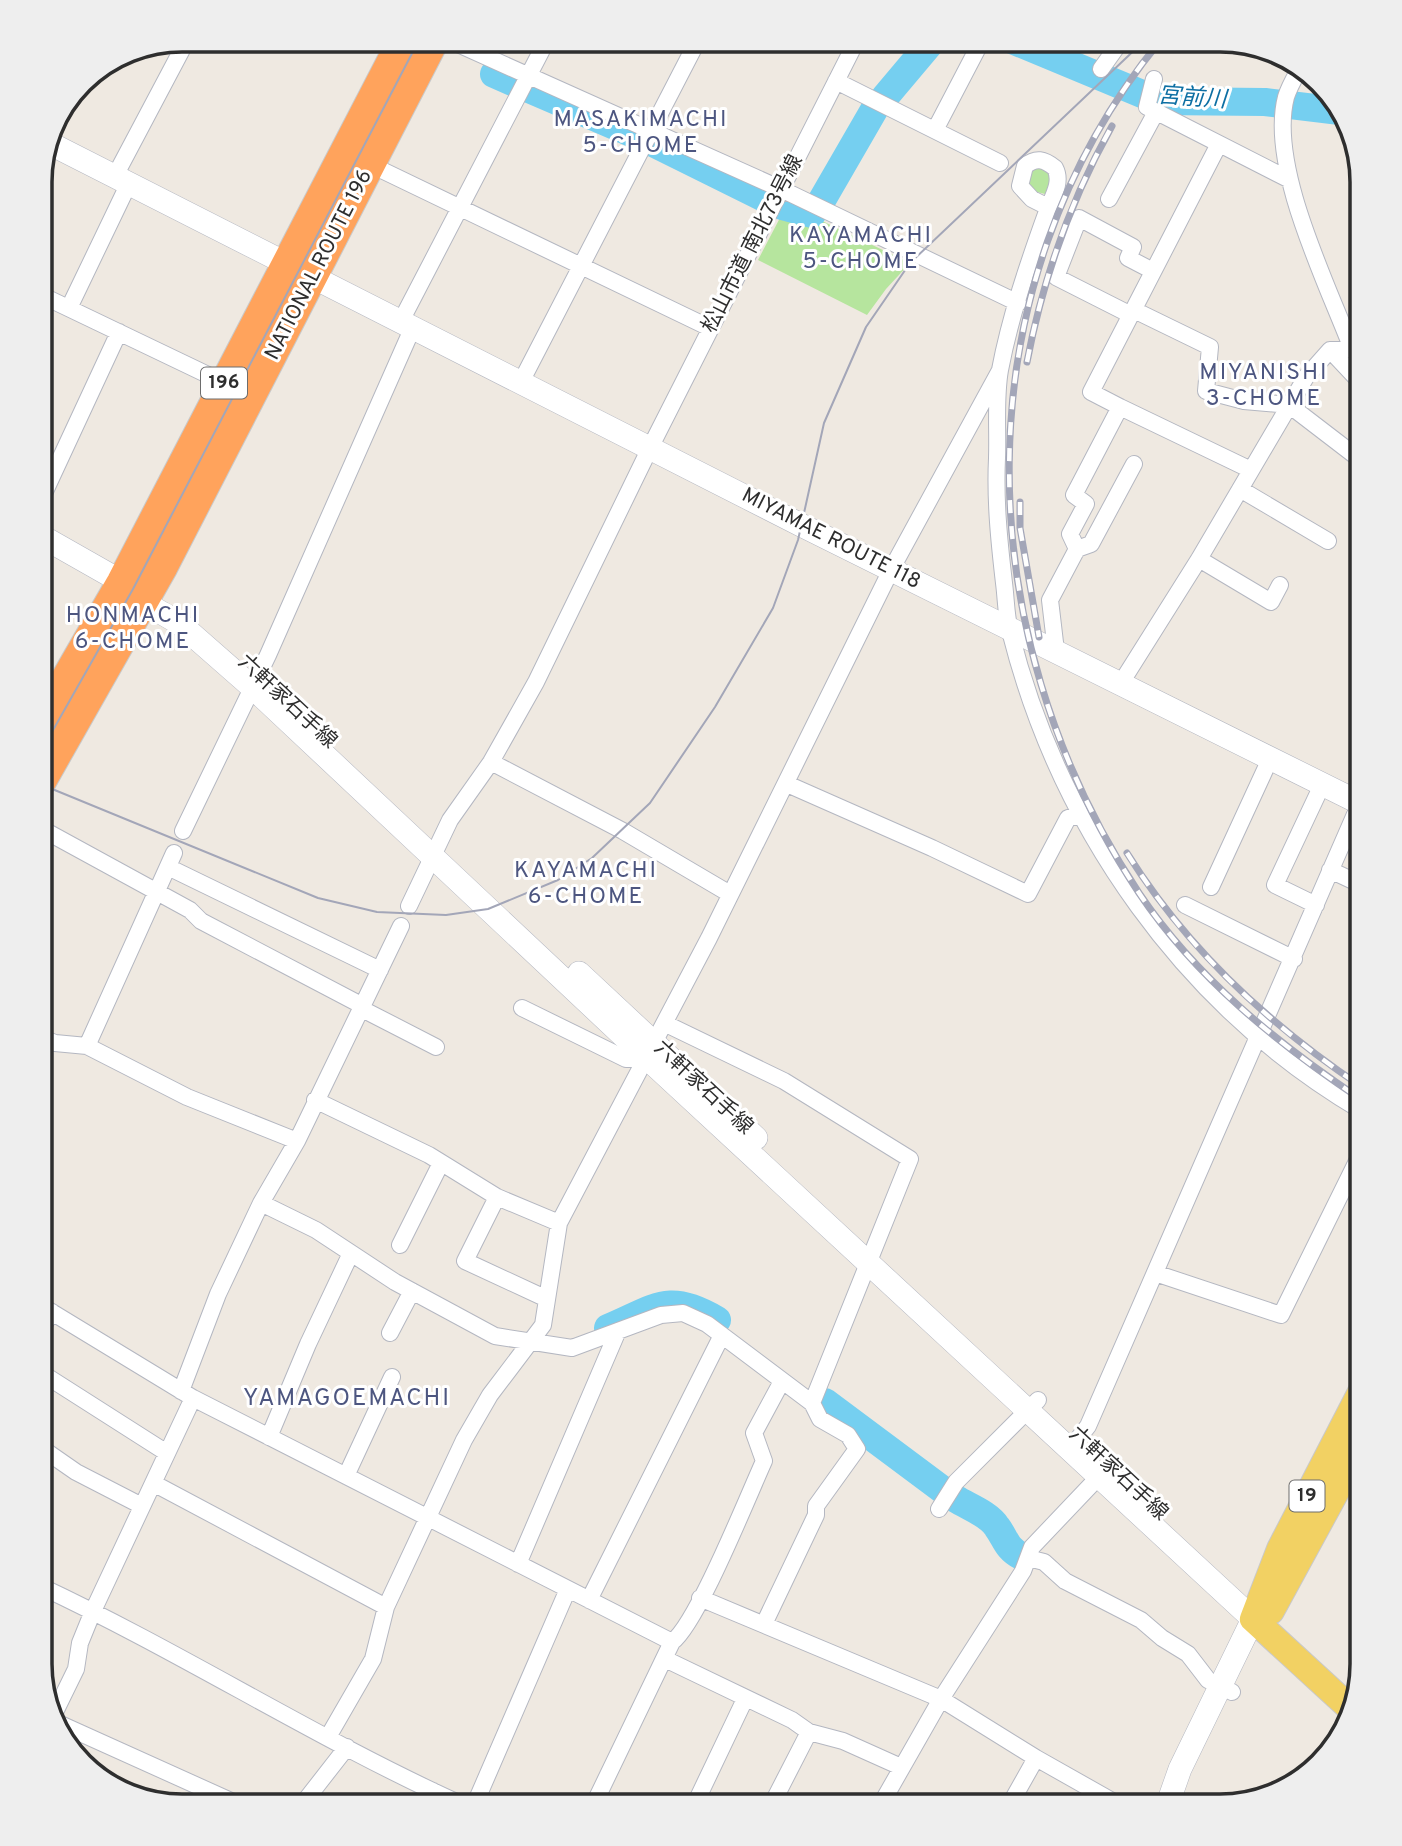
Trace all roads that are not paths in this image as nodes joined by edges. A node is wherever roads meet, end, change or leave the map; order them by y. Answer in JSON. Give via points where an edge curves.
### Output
{"nodes":[{"id":1,"x":181,"y":53,"type":"edge"},
{"id":2,"x":406,"y":53,"type":"edge"},
{"id":3,"x":478,"y":53,"type":"edge"},
{"id":4,"x":540,"y":53,"type":"edge"},
{"id":5,"x":691,"y":53,"type":"edge"},
{"id":6,"x":850,"y":53,"type":"edge"},
{"id":7,"x":975,"y":53,"type":"edge"},
{"id":8,"x":1112,"y":53,"type":"edge"},
{"id":9,"x":1101,"y":69,"type":"dead end"},
{"id":10,"x":529,"y":76,"type":"junction"},
{"id":11,"x":1295,"y":77,"type":"edge"},
{"id":12,"x":836,"y":81,"type":"junction"},
{"id":13,"x":1154,"y":84,"type":"dead end"},
{"id":14,"x":1152,"y":109,"type":"junction"},
{"id":15,"x":652,"y":130,"type":"junction"},
{"id":16,"x":935,"y":130,"type":"junction"},
{"id":17,"x":1219,"y":144,"type":"junction"},
{"id":18,"x":58,"y":147,"type":"edge"},
{"id":19,"x":358,"y":158,"type":"junction"},
{"id":20,"x":1000,"y":163,"type":"dead end"},
{"id":21,"x":1288,"y":178,"type":"junction"},
{"id":22,"x":122,"y":180,"type":"junction"},
{"id":23,"x":781,"y":189,"type":"junction"},
{"id":24,"x":1109,"y":199,"type":"dead end"},
{"id":25,"x":460,"y":208,"type":"junction"},
{"id":26,"x":1048,"y":208,"type":"dead end"},
{"id":27,"x":582,"y":265,"type":"junction"},
{"id":28,"x":301,"y":271,"type":"junction"},
{"id":29,"x":1153,"y":271,"type":"junction"},
{"id":30,"x":53,"y":300,"type":"edge"},
{"id":31,"x":1018,"y":303,"type":"junction"},
{"id":32,"x":69,"y":307,"type":"junction"},
{"id":33,"x":1132,"y":313,"type":"junction"},
{"id":34,"x":407,"y":324,"type":"junction"},
{"id":35,"x":710,"y":328,"type":"junction"},
{"id":36,"x":119,"y":332,"type":"junction"},
{"id":37,"x":1350,"y":332,"type":"edge"},
{"id":38,"x":1350,"y":349,"type":"edge"},
{"id":39,"x":1330,"y":350,"type":"junction"},
{"id":40,"x":1350,"y":371,"type":"edge"},
{"id":41,"x":999,"y":372,"type":"junction"},
{"id":42,"x":521,"y":382,"type":"junction"},
{"id":43,"x":224,"y":383,"type":"junction"},
{"id":44,"x":251,"y":397,"type":"junction"},
{"id":45,"x":1289,"y":405,"type":"junction"},
{"id":46,"x":1120,"y":407,"type":"junction"},
{"id":47,"x":650,"y":447,"type":"junction"},
{"id":48,"x":1350,"y":452,"type":"edge"},
{"id":49,"x":1134,"y":464,"type":"dead end"},
{"id":50,"x":1251,"y":470,"type":"junction"},
{"id":51,"x":53,"y":475,"type":"edge"},
{"id":52,"x":1240,"y":489,"type":"junction"},
{"id":53,"x":1328,"y":541,"type":"dead end"},
{"id":54,"x":53,"y":543,"type":"edge"},
{"id":55,"x":1077,"y":549,"type":"junction"},
{"id":56,"x":1199,"y":559,"type":"junction"},
{"id":57,"x":891,"y":570,"type":"junction"},
{"id":58,"x":1280,"y":585,"type":"dead end"},
{"id":59,"x":139,"y":591,"type":"junction"},
{"id":60,"x":1009,"y":628,"type":"junction"},
{"id":61,"x":1056,"y":651,"type":"junction"},
{"id":62,"x":255,"y":680,"type":"junction"},
{"id":63,"x":52,"y":681,"type":"edge"},
{"id":64,"x":1121,"y":683,"type":"junction"},
{"id":65,"x":1270,"y":758,"type":"junction"},
{"id":66,"x":53,"y":759,"type":"edge"},
{"id":67,"x":491,"y":762,"type":"junction"},
{"id":68,"x":787,"y":784,"type":"junction"},
{"id":69,"x":1322,"y":785,"type":"junction"},
{"id":70,"x":1350,"y":799,"type":"edge"},
{"id":71,"x":1081,"y":815,"type":"junction"},
{"id":72,"x":1350,"y":825,"type":"edge"},
{"id":73,"x":183,"y":831,"type":"dead end"},
{"id":74,"x":53,"y":835,"type":"edge"},
{"id":75,"x":435,"y":850,"type":"junction"},
{"id":76,"x":1330,"y":870,"type":"junction"},
{"id":77,"x":1350,"y":879,"type":"edge"},
{"id":78,"x":1211,"y":887,"type":"dead end"},
{"id":79,"x":157,"y":892,"type":"junction"},
{"id":80,"x":730,"y":894,"type":"junction"},
{"id":81,"x":1185,"y":905,"type":"dead end"},
{"id":82,"x":1316,"y":905,"type":"junction"},
{"id":83,"x":410,"y":906,"type":"dead end"},
{"id":84,"x":401,"y":926,"type":"dead end"},
{"id":85,"x":1294,"y":959,"type":"junction"},
{"id":86,"x":380,"y":970,"type":"junction"},
{"id":87,"x":363,"y":1007,"type":"junction"},
{"id":88,"x":522,"y":1008,"type":"dead end"},
{"id":89,"x":1260,"y":1038,"type":"junction"},
{"id":90,"x":656,"y":1042,"type":"junction"},
{"id":91,"x":52,"y":1043,"type":"edge"},
{"id":92,"x":87,"y":1046,"type":"junction"},
{"id":93,"x":436,"y":1046,"type":"dead end"},
{"id":94,"x":315,"y":1100,"type":"junction"},
{"id":95,"x":1350,"y":1103,"type":"edge"},
{"id":96,"x":297,"y":1141,"type":"junction"},
{"id":97,"x":442,"y":1163,"type":"junction"},
{"id":98,"x":1350,"y":1176,"type":"edge"},
{"id":99,"x":497,"y":1197,"type":"junction"},
{"id":100,"x":261,"y":1203,"type":"junction"},
{"id":101,"x":559,"y":1223,"type":"junction"},
{"id":102,"x":400,"y":1245,"type":"dead end"},
{"id":103,"x":351,"y":1253,"type":"junction"},
{"id":104,"x":870,"y":1254,"type":"junction"},
{"id":105,"x":1155,"y":1273,"type":"junction"},
{"id":106,"x":412,"y":1291,"type":"junction"},
{"id":107,"x":547,"y":1299,"type":"junction"},
{"id":108,"x":52,"y":1312,"type":"edge"},
{"id":109,"x":390,"y":1333,"type":"dead end"},
{"id":110,"x":617,"y":1333,"type":"junction"},
{"id":111,"x":722,"y":1335,"type":"junction"},
{"id":112,"x":533,"y":1342,"type":"junction"},
{"id":113,"x":392,"y":1377,"type":"dead end"},
{"id":114,"x":52,"y":1380,"type":"edge"},
{"id":115,"x":782,"y":1381,"type":"junction"},
{"id":116,"x":187,"y":1394,"type":"junction"},
{"id":117,"x":812,"y":1403,"type":"junction"},
{"id":118,"x":1033,"y":1405,"type":"junction"},
{"id":119,"x":268,"y":1437,"type":"junction"},
{"id":120,"x":1074,"y":1444,"type":"junction"},
{"id":121,"x":167,"y":1453,"type":"junction"},
{"id":122,"x":52,"y":1455,"type":"edge"},
{"id":123,"x":1350,"y":1458,"type":"edge"},
{"id":124,"x":1104,"y":1471,"type":"junction"},
{"id":125,"x":346,"y":1476,"type":"junction"},
{"id":126,"x":153,"y":1483,"type":"junction"},
{"id":127,"x":142,"y":1506,"type":"junction"},
{"id":128,"x":939,"y":1509,"type":"dead end"},
{"id":129,"x":426,"y":1518,"type":"junction"},
{"id":130,"x":1028,"y":1558,"type":"junction"},
{"id":131,"x":518,"y":1564,"type":"junction"},
{"id":132,"x":568,"y":1589,"type":"junction"},
{"id":133,"x":52,"y":1592,"type":"edge"},
{"id":134,"x":700,"y":1598,"type":"junction"},
{"id":135,"x":589,"y":1600,"type":"junction"},
{"id":136,"x":386,"y":1607,"type":"junction"},
{"id":137,"x":93,"y":1611,"type":"junction"},
{"id":138,"x":1261,"y":1617,"type":"junction"},
{"id":139,"x":764,"y":1624,"type":"junction"},
{"id":140,"x":672,"y":1642,"type":"junction"},
{"id":141,"x":665,"y":1659,"type":"junction"},
{"id":142,"x":1347,"y":1687,"type":"edge"},
{"id":143,"x":1226,"y":1689,"type":"junction"},
{"id":144,"x":745,"y":1699,"type":"junction"},
{"id":145,"x":941,"y":1699,"type":"junction"},
{"id":146,"x":1344,"y":1701,"type":"edge"},
{"id":147,"x":59,"y":1704,"type":"edge"},
{"id":148,"x":70,"y":1728,"type":"edge"},
{"id":149,"x":809,"y":1732,"type":"junction"},
{"id":150,"x":328,"y":1737,"type":"junction"},
{"id":151,"x":347,"y":1747,"type":"junction"},
{"id":152,"x":1036,"y":1758,"type":"junction"},
{"id":153,"x":901,"y":1767,"type":"junction"},
{"id":154,"x":433,"y":1791,"type":"junction"},
{"id":155,"x":215,"y":1794,"type":"edge"},
{"id":156,"x":310,"y":1794,"type":"edge"},
{"id":157,"x":430,"y":1794,"type":"edge"},
{"id":158,"x":440,"y":1794,"type":"edge"},
{"id":159,"x":479,"y":1794,"type":"edge"},
{"id":160,"x":599,"y":1794,"type":"edge"},
{"id":161,"x":700,"y":1794,"type":"edge"},
{"id":162,"x":777,"y":1794,"type":"edge"},
{"id":163,"x":886,"y":1794,"type":"edge"},
{"id":164,"x":1016,"y":1794,"type":"edge"},
{"id":165,"x":1100,"y":1794,"type":"edge"},
{"id":166,"x":1171,"y":1794,"type":"edge"}],
"edges":[{"from":1,"to":22,"type":"street"},
{"from":2,"to":19,"type":"highway","name":"NATIONAL ROUTE 196","number":"196"},
{"from":3,"to":10,"type":"street"},
{"from":4,"to":10,"type":"street"},
{"from":5,"to":15,"type":"street"},
{"from":6,"to":12,"type":"street","name":"松山市道 南北73号線"},
{"from":7,"to":16,"type":"street"},
{"from":8,"to":9,"type":"street"},
{"from":10,"to":15,"type":"street"},
{"from":10,"to":25,"type":"street"},
{"from":11,"to":21,"type":"street","via":[[1286,95],[1284,114]]},
{"from":12,"to":16,"type":"street"},
{"from":12,"to":23,"type":"street","name":"松山市道 南北73号線"},
{"from":13,"to":14,"type":"street"},
{"from":14,"to":17,"type":"street"},
{"from":14,"to":24,"type":"street"},
{"from":15,"to":23,"type":"street"},
{"from":15,"to":27,"type":"street"},
{"from":16,"to":20,"type":"street"},
{"from":17,"to":21,"type":"street"},
{"from":17,"to":29,"type":"street"},
{"from":18,"to":22,"type":"street","name":"MIYAMAE ROUTE 118"},
{"from":19,"to":25,"type":"street"},
{"from":19,"to":28,"type":"highway","name":"NATIONAL ROUTE 196","number":"196"},
{"from":21,"to":37,"type":"street"},
{"from":22,"to":28,"type":"street","name":"MIYAMAE ROUTE 118"},
{"from":22,"to":32,"type":"street"},
{"from":23,"to":31,"type":"street"},
{"from":23,"to":35,"type":"street","name":"松山市道 南北73号線"},
{"from":25,"to":27,"type":"street"},
{"from":25,"to":34,"type":"street"},
{"from":26,"to":31,"type":"street"},
{"from":27,"to":35,"type":"street"},
{"from":27,"to":42,"type":"street"},
{"from":28,"to":34,"type":"street","name":"MIYAMAE ROUTE 118"},
{"from":28,"to":43,"type":"highway","name":"NATIONAL ROUTE 196","number":"196"},
{"from":28,"to":44,"type":"highway","name":"NATIONAL ROUTE 196","number":"196"},
{"from":29,"to":33,"type":"street"},
{"from":29,"to":33,"type":"street","via":[[1128,258],[1133,247],[1079,218],[1056,277]]},
{"from":30,"to":32,"type":"street"},
{"from":31,"to":41,"type":"street"},
{"from":32,"to":36,"type":"street"},
{"from":33,"to":45,"type":"street","via":[[1210,347],[1206,391],[1244,401]]},
{"from":33,"to":46,"type":"street","via":[[1091,391]]},
{"from":34,"to":42,"type":"street","name":"MIYAMAE ROUTE 118"},
{"from":34,"to":62,"type":"street"},
{"from":35,"to":47,"type":"street","name":"松山市道 南北73号線"},
{"from":36,"to":43,"type":"street"},
{"from":36,"to":51,"type":"street"},
{"from":38,"to":39,"type":"street"},
{"from":39,"to":40,"type":"street"},
{"from":39,"to":45,"type":"street","via":[[1318,359]]},
{"from":41,"to":57,"type":"street"},
{"from":41,"to":60,"type":"street","via":[[995,505]]},
{"from":42,"to":47,"type":"street","name":"MIYAMAE ROUTE 118"},
{"from":43,"to":44,"type":"street"},
{"from":43,"to":59,"type":"highway","name":"NATIONAL ROUTE 196","number":"196"},
{"from":44,"to":59,"type":"highway","name":"NATIONAL ROUTE 196","number":"196"},
{"from":45,"to":48,"type":"street"},
{"from":45,"to":50,"type":"street"},
{"from":46,"to":50,"type":"street"},
{"from":46,"to":55,"type":"street","via":[[1074,495],[1086,504],[1070,534]]},
{"from":47,"to":57,"type":"street","name":"MIYAMAE ROUTE 118"},
{"from":47,"to":67,"type":"street","name":"松山市道 南北73号線","via":[[536,682]]},
{"from":49,"to":55,"type":"street","via":[[1091,544]]},
{"from":50,"to":52,"type":"street"},
{"from":52,"to":53,"type":"street"},
{"from":52,"to":56,"type":"street"},
{"from":54,"to":59,"type":"street","name":"六軒家石手線"},
{"from":55,"to":61,"type":"street","via":[[1049,600]]},
{"from":56,"to":58,"type":"street","via":[[1271,602]]},
{"from":56,"to":64,"type":"street"},
{"from":57,"to":60,"type":"street","name":"MIYAMAE ROUTE 118"},
{"from":57,"to":68,"type":"street"},
{"from":59,"to":62,"type":"street","name":"六軒家石手線","via":[[187,611]]},
{"from":59,"to":63,"type":"highway","name":"NATIONAL ROUTE 196","number":"196"},
{"from":59,"to":66,"type":"highway","name":"NATIONAL ROUTE 196","number":"196"},
{"from":60,"to":61,"type":"street","name":"MIYAMAE ROUTE 118"},
{"from":60,"to":71,"type":"street","via":[[1040,722]]},
{"from":61,"to":64,"type":"street","name":"MIYAMAE ROUTE 118"},
{"from":62,"to":73,"type":"street"},
{"from":62,"to":75,"type":"street","name":"六軒家石手線"},
{"from":64,"to":65,"type":"street","name":"MIYAMAE ROUTE 118"},
{"from":65,"to":69,"type":"street","name":"MIYAMAE ROUTE 118"},
{"from":65,"to":78,"type":"street"},
{"from":67,"to":75,"type":"street","name":"松山市道 南北73号線"},
{"from":67,"to":80,"type":"street"},
{"from":68,"to":71,"type":"street","via":[[1028,894],[1068,818]]},
{"from":68,"to":80,"type":"street"},
{"from":69,"to":70,"type":"street","name":"MIYAMAE ROUTE 118"},
{"from":69,"to":82,"type":"street","via":[[1275,885]]},
{"from":71,"to":89,"type":"street","via":[[1118,878],[1176,957]]},
{"from":72,"to":76,"type":"street"},
{"from":74,"to":79,"type":"street"},
{"from":75,"to":83,"type":"street","name":"松山市道 南北73号線"},
{"from":75,"to":90,"type":"street","name":"六軒家石手線"},
{"from":76,"to":77,"type":"street"},
{"from":76,"to":82,"type":"street"},
{"from":79,"to":86,"type":"street","via":[[171,860]]},
{"from":79,"to":87,"type":"street","via":[[201,921]]},
{"from":79,"to":92,"type":"street"},
{"from":80,"to":90,"type":"street"},
{"from":81,"to":85,"type":"street"},
{"from":82,"to":85,"type":"street"},
{"from":84,"to":86,"type":"street"},
{"from":85,"to":89,"type":"street"},
{"from":86,"to":87,"type":"street"},
{"from":87,"to":93,"type":"street"},
{"from":87,"to":94,"type":"street"},
{"from":88,"to":90,"type":"street","via":[[626,1059]]},
{"from":89,"to":95,"type":"street"},
{"from":89,"to":105,"type":"street"},
{"from":90,"to":101,"type":"street"},
{"from":90,"to":104,"type":"street","name":"六軒家石手線"},
{"from":90,"to":104,"type":"street","via":[[784,1081],[909,1159]]},
{"from":91,"to":92,"type":"street"},
{"from":92,"to":96,"type":"street","via":[[187,1097]]},
{"from":94,"to":96,"type":"street"},
{"from":94,"to":97,"type":"street"},
{"from":96,"to":100,"type":"street"},
{"from":97,"to":99,"type":"street"},
{"from":97,"to":102,"type":"street"},
{"from":98,"to":105,"type":"street","via":[[1282,1315]]},
{"from":99,"to":101,"type":"street"},
{"from":99,"to":107,"type":"street","via":[[465,1261]]},
{"from":100,"to":103,"type":"street"},
{"from":100,"to":116,"type":"street","via":[[218,1294]]},
{"from":101,"to":107,"type":"street"},
{"from":103,"to":106,"type":"street"},
{"from":103,"to":119,"type":"street"},
{"from":104,"to":117,"type":"street"},
{"from":104,"to":118,"type":"street","name":"六軒家石手線"},
{"from":105,"to":120,"type":"street","via":[[1088,1426]]},
{"from":106,"to":109,"type":"street"},
{"from":106,"to":112,"type":"street","via":[[495,1336]]},
{"from":107,"to":112,"type":"street","via":[[543,1325]]},
{"from":108,"to":116,"type":"street"},
{"from":110,"to":111,"type":"street","via":[[671,1312],[693,1316]]},
{"from":110,"to":112,"type":"street","via":[[572,1348]]},
{"from":110,"to":131,"type":"street"},
{"from":111,"to":115,"type":"street"},
{"from":111,"to":135,"type":"street"},
{"from":112,"to":129,"type":"street","via":[[491,1395]]},
{"from":113,"to":125,"type":"street"},
{"from":114,"to":121,"type":"street"},
{"from":115,"to":117,"type":"street"},
{"from":115,"to":134,"type":"street","via":[[754,1433],[764,1461]]},
{"from":116,"to":119,"type":"street"},
{"from":116,"to":121,"type":"street"},
{"from":117,"to":139,"type":"street","via":[[820,1419],[848,1435],[856,1449],[816,1506],[816,1515]]},
{"from":118,"to":120,"type":"street","name":"六軒家石手線"},
{"from":118,"to":128,"type":"street","via":[[956,1482]]},
{"from":119,"to":125,"type":"street"},
{"from":120,"to":124,"type":"street","name":"六軒家石手線"},
{"from":121,"to":126,"type":"street"},
{"from":122,"to":127,"type":"street"},
{"from":123,"to":138,"type":"main road","number":"19","via":[[1280,1549]]},
{"from":124,"to":130,"type":"street","via":[[1032,1547]]},
{"from":124,"to":138,"type":"street","name":"六軒家石手線"},
{"from":125,"to":129,"type":"street"},
{"from":126,"to":127,"type":"street"},
{"from":126,"to":136,"type":"street"},
{"from":127,"to":137,"type":"street"},
{"from":129,"to":131,"type":"street"},
{"from":129,"to":136,"type":"street"},
{"from":130,"to":143,"type":"street","via":[[1044,1562],[1065,1581],[1141,1620],[1188,1654],[1208,1680]]},
{"from":130,"to":145,"type":"street"},
{"from":131,"to":132,"type":"street"},
{"from":132,"to":135,"type":"street"},
{"from":132,"to":159,"type":"street"},
{"from":133,"to":137,"type":"street"},
{"from":134,"to":139,"type":"street"},
{"from":134,"to":140,"type":"street","via":[[682,1634]]},
{"from":135,"to":140,"type":"street"},
{"from":136,"to":150,"type":"street","via":[[373,1659]]},
{"from":137,"to":147,"type":"street","via":[[76,1669]]},
{"from":137,"to":150,"type":"street"},
{"from":138,"to":142,"type":"main road"},
{"from":138,"to":143,"type":"street"},
{"from":138,"to":146,"type":"main road"},
{"from":139,"to":145,"type":"street"},
{"from":140,"to":141,"type":"street"},
{"from":141,"to":144,"type":"street"},
{"from":141,"to":160,"type":"street"},
{"from":143,"to":166,"type":"street","via":[[1180,1769]]},
{"from":144,"to":149,"type":"street"},
{"from":144,"to":161,"type":"street"},
{"from":145,"to":152,"type":"street"},
{"from":145,"to":153,"type":"street"},
{"from":148,"to":155,"type":"street"},
{"from":149,"to":153,"type":"street","via":[[843,1741]]},
{"from":149,"to":162,"type":"street"},
{"from":150,"to":151,"type":"street"},
{"from":151,"to":154,"type":"street"},
{"from":151,"to":156,"type":"street"},
{"from":152,"to":164,"type":"street"},
{"from":152,"to":165,"type":"street"},
{"from":153,"to":163,"type":"street"},
{"from":154,"to":157,"type":"street"},
{"from":154,"to":158,"type":"street"}]}
